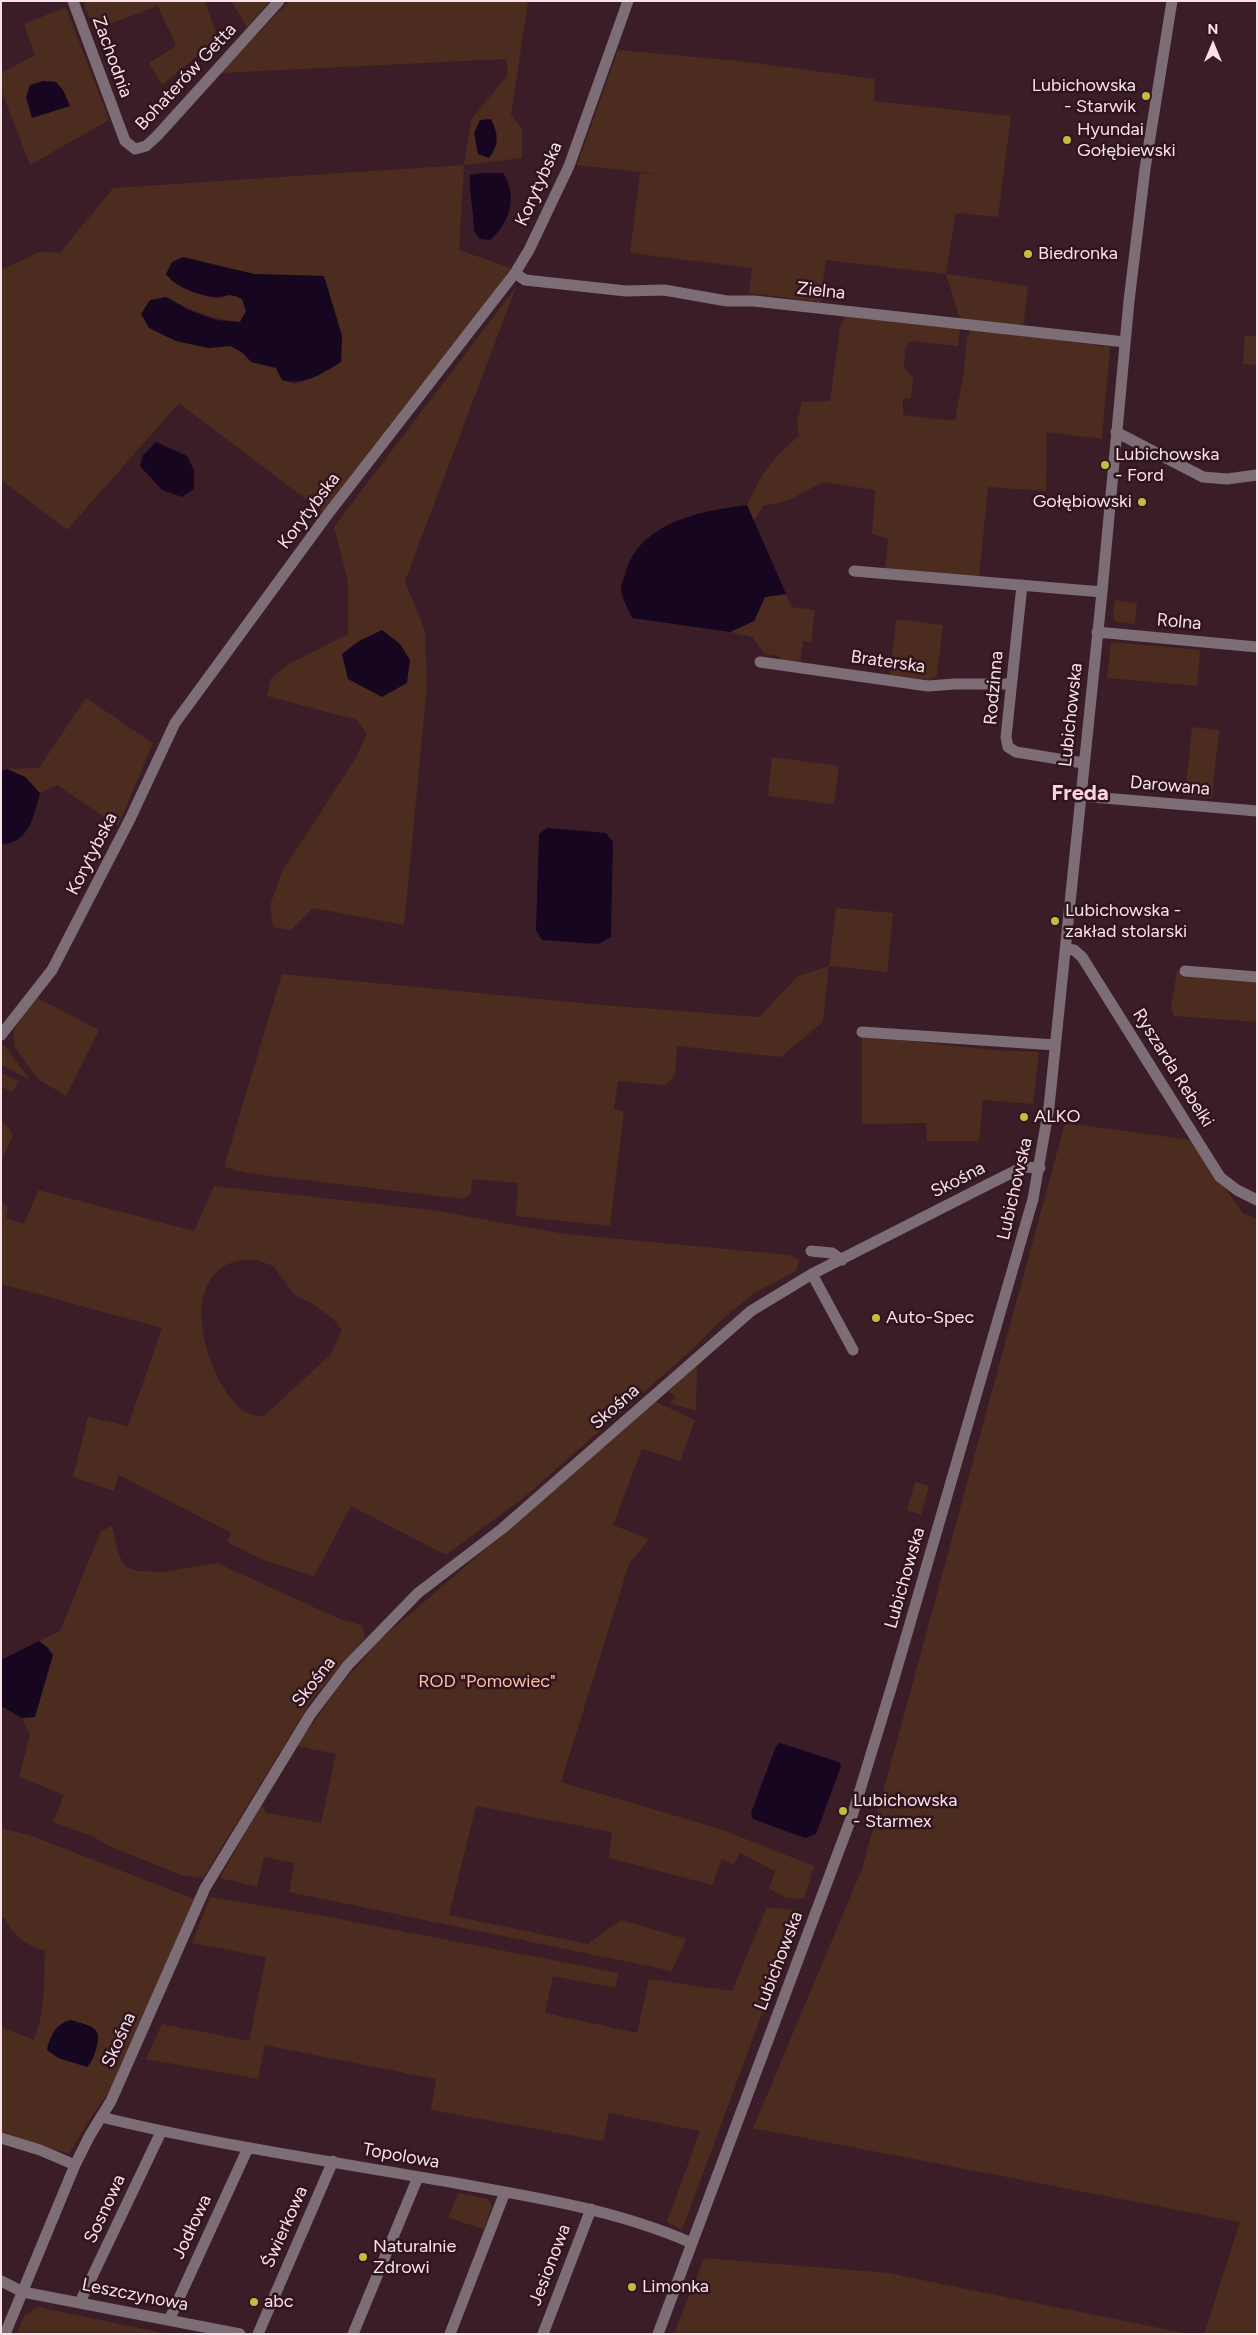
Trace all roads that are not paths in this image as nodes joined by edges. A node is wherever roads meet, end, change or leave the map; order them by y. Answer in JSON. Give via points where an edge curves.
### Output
{"nodes":[{"id":1,"x":73,"y":1,"type":"edge"},
{"id":2,"x":279,"y":1,"type":"edge"},
{"id":3,"x":628,"y":1,"type":"edge"},
{"id":4,"x":1172,"y":1,"type":"edge"},
{"id":5,"x":135,"y":149,"type":"joint"},
{"id":6,"x":515,"y":273,"type":"junction"},
{"id":7,"x":1125,"y":342,"type":"junction"},
{"id":8,"x":1116,"y":432,"type":"junction"},
{"id":9,"x":1257,"y":474,"type":"edge"},
{"id":10,"x":854,"y":571,"type":"dead end"},
{"id":11,"x":1022,"y":585,"type":"junction"},
{"id":12,"x":1102,"y":592,"type":"junction"},
{"id":13,"x":1097,"y":632,"type":"junction"},
{"id":14,"x":1257,"y":647,"type":"edge"},
{"id":15,"x":760,"y":662,"type":"dead end"},
{"id":16,"x":1011,"y":684,"type":"junction"},
{"id":17,"x":1083,"y":763,"type":"junction"},
{"id":18,"x":1080,"y":796,"type":"junction"},
{"id":19,"x":1257,"y":811,"type":"edge"},
{"id":20,"x":1066,"y":949,"type":"junction"},
{"id":21,"x":1186,"y":971,"type":"dead end"},
{"id":22,"x":1257,"y":976,"type":"edge"},
{"id":23,"x":862,"y":1032,"type":"dead end"},
{"id":24,"x":1,"y":1035,"type":"edge"},
{"id":25,"x":1055,"y":1045,"type":"junction"},
{"id":26,"x":1040,"y":1168,"type":"junction"},
{"id":27,"x":1255,"y":1198,"type":"edge"},
{"id":28,"x":810,"y":1251,"type":"dead end"},
{"id":29,"x":842,"y":1260,"type":"junction"},
{"id":30,"x":812,"y":1274,"type":"junction"},
{"id":31,"x":853,"y":1350,"type":"dead end"},
{"id":32,"x":101,"y":2117,"type":"junction"},
{"id":33,"x":161,"y":2132,"type":"junction"},
{"id":34,"x":1,"y":2138,"type":"edge"},
{"id":35,"x":248,"y":2148,"type":"junction"},
{"id":36,"x":333,"y":2161,"type":"junction"},
{"id":37,"x":75,"y":2165,"type":"junction"},
{"id":38,"x":418,"y":2177,"type":"junction"},
{"id":39,"x":505,"y":2192,"type":"junction"},
{"id":40,"x":591,"y":2209,"type":"junction"},
{"id":41,"x":692,"y":2243,"type":"junction"},
{"id":42,"x":1,"y":2281,"type":"edge"},
{"id":43,"x":23,"y":2292,"type":"junction"},
{"id":44,"x":80,"y":2302,"type":"junction"},
{"id":45,"x":174,"y":2322,"type":"junction"},
{"id":46,"x":5,"y":2334,"type":"edge"},
{"id":47,"x":174,"y":2334,"type":"edge"},
{"id":48,"x":240,"y":2334,"type":"edge"},
{"id":49,"x":258,"y":2334,"type":"edge"},
{"id":50,"x":353,"y":2334,"type":"edge"},
{"id":51,"x":450,"y":2334,"type":"edge"},
{"id":52,"x":543,"y":2334,"type":"edge"},
{"id":53,"x":658,"y":2334,"type":"edge"}],
"edges":[{"from":1,"to":5,"type":"street","name":"Zachodnia","via":[[125,141]]},
{"from":2,"to":5,"type":"street","name":"Bohaterów Getta","via":[[156,136],[146,146]]},
{"from":3,"to":6,"type":"street","name":"Korytybska","via":[[569,166]]},
{"from":4,"to":7,"type":"street","name":"Lubichowska","via":[[1142,191]]},
{"from":6,"to":7,"type":"street","name":"Zielna","via":[[525,280],[626,291],[664,290],[727,301],[921,318]]},
{"from":6,"to":24,"type":"street","name":"Korytybska","via":[[328,514],[175,724],[52,970]]},
{"from":7,"to":8,"type":"street","name":"Lubichowska"},
{"from":8,"to":9,"type":"street","via":[[1203,477],[1227,480]]},
{"from":8,"to":12,"type":"street","name":"Lubichowska"},
{"from":10,"to":11,"type":"street"},
{"from":11,"to":12,"type":"street"},
{"from":11,"to":16,"type":"street","name":"Rodzinna"},
{"from":12,"to":13,"type":"street","name":"Lubichowska"},
{"from":13,"to":14,"type":"street","name":"Rolna"},
{"from":13,"to":17,"type":"street","name":"Lubichowska"},
{"from":15,"to":16,"type":"street","name":"Braterska","via":[[928,686]]},
{"from":16,"to":17,"type":"street","name":"Rodzinna","via":[[1008,746],[1016,752]]},
{"from":17,"to":18,"type":"street","name":"Lubichowska"},
{"from":18,"to":19,"type":"street","name":"Darowana"},
{"from":18,"to":20,"type":"street","name":"Lubichowska"},
{"from":20,"to":25,"type":"street","name":"Lubichowska"},
{"from":20,"to":27,"type":"street","name":"Ryszarda Rebelki","via":[[1074,950],[1082,957],[1220,1177]]},
{"from":21,"to":22,"type":"street"},
{"from":23,"to":25,"type":"street"},
{"from":25,"to":26,"type":"street","name":"Lubichowska","via":[[1050,1107]]},
{"from":26,"to":29,"type":"street","name":"Skośna","via":[[1023,1167]]},
{"from":26,"to":41,"type":"street","name":"Lubichowska","via":[[853,1813]]},
{"from":28,"to":29,"type":"street","via":[[832,1254]]},
{"from":29,"to":30,"type":"street","name":"Skośna"},
{"from":30,"to":31,"type":"street"},
{"from":30,"to":32,"type":"street","name":"Skośna","via":[[751,1311],[503,1528],[418,1593],[348,1665],[310,1715],[205,1888]]},
{"from":32,"to":33,"type":"street","name":"Topolowa"},
{"from":32,"to":37,"type":"street","name":"Skośna"},
{"from":33,"to":35,"type":"street","name":"Topolowa"},
{"from":33,"to":44,"type":"street","name":"Sosnowa"},
{"from":34,"to":37,"type":"street"},
{"from":35,"to":36,"type":"street","name":"Topolowa"},
{"from":35,"to":45,"type":"street","name":"Jodłowa"},
{"from":36,"to":38,"type":"street","name":"Topolowa"},
{"from":36,"to":49,"type":"street","name":"Świerkowa"},
{"from":37,"to":43,"type":"street","name":"Skośna"},
{"from":38,"to":39,"type":"street","name":"Topolowa"},
{"from":38,"to":50,"type":"street"},
{"from":39,"to":40,"type":"street","name":"Topolowa"},
{"from":39,"to":51,"type":"street"},
{"from":40,"to":41,"type":"street","name":"Topolowa"},
{"from":40,"to":52,"type":"street","name":"Jesionowa"},
{"from":41,"to":53,"type":"street","name":"Lubichowska"},
{"from":42,"to":43,"type":"street"},
{"from":43,"to":44,"type":"street","name":"Leszczynowa"},
{"from":43,"to":46,"type":"street","name":"Skośna"},
{"from":44,"to":45,"type":"street","name":"Leszczynowa"},
{"from":45,"to":47,"type":"street","name":"Jodłowa"},
{"from":45,"to":48,"type":"street","name":"Leszczynowa"}]}
